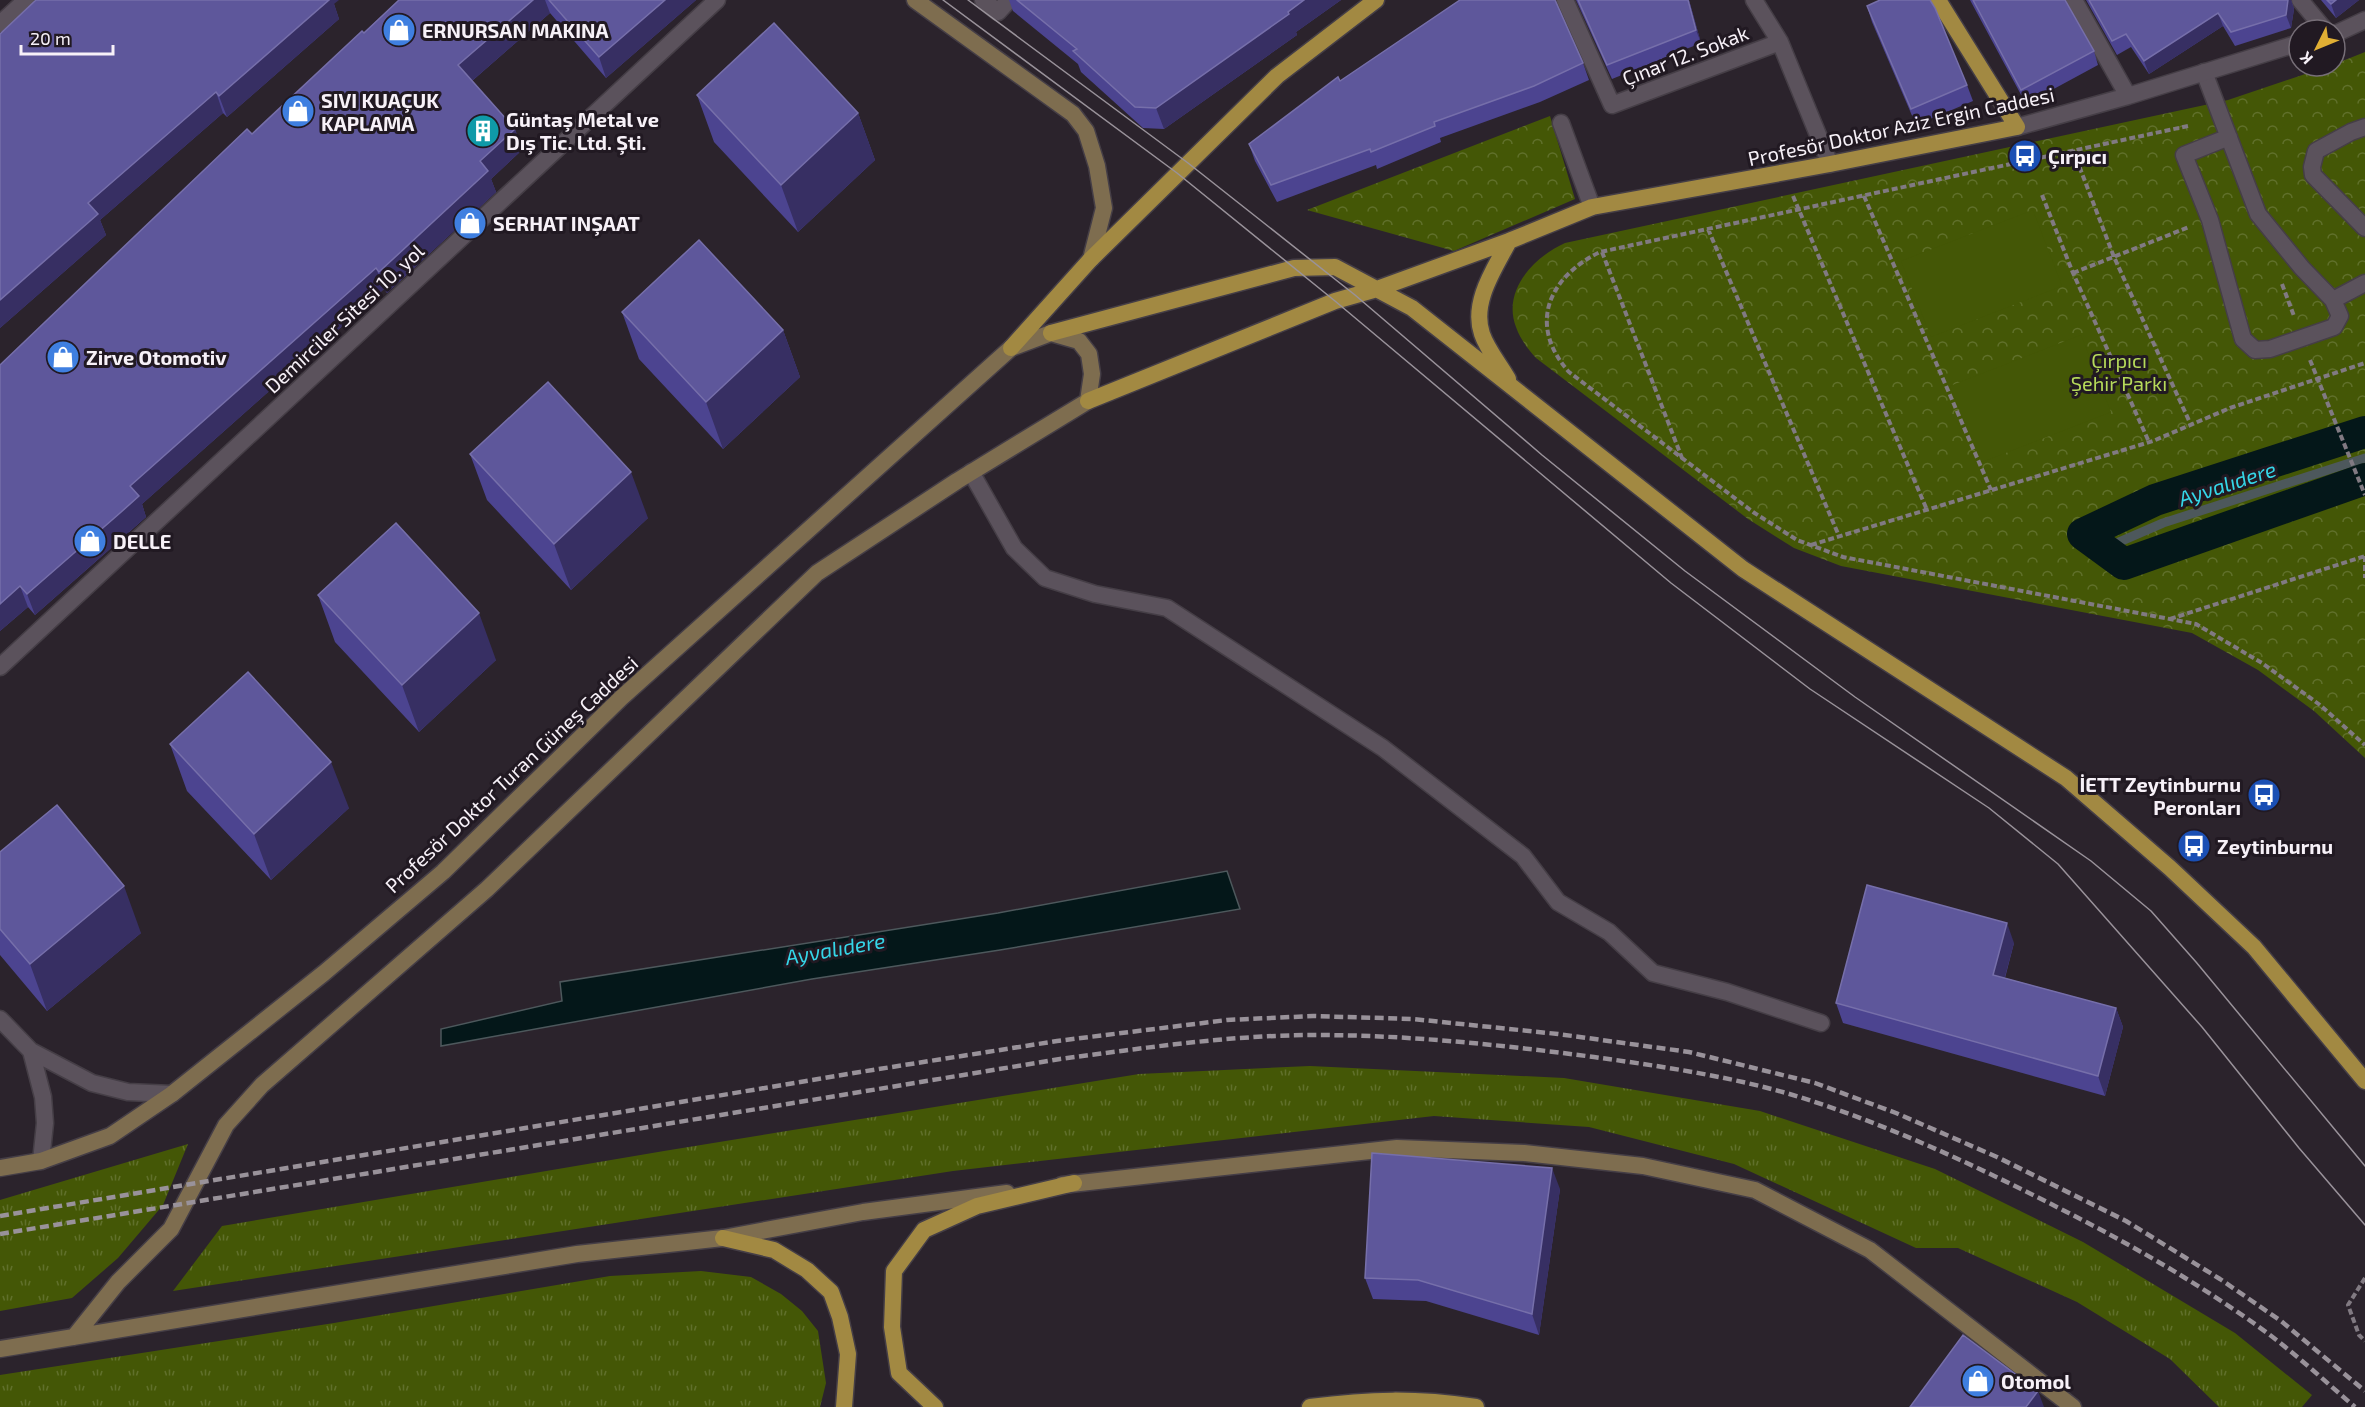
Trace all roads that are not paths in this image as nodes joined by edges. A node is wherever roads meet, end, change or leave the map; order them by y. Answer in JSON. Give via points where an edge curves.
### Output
{"nodes":[{"id":1,"x":26,"y":0,"type":"edge"},
{"id":2,"x":717,"y":0,"type":"edge"},
{"id":3,"x":915,"y":0,"type":"edge"},
{"id":4,"x":983,"y":0,"type":"edge"},
{"id":5,"x":1009,"y":0,"type":"edge"},
{"id":6,"x":1376,"y":0,"type":"edge"},
{"id":7,"x":1565,"y":0,"type":"edge"},
{"id":8,"x":1754,"y":0,"type":"edge"},
{"id":9,"x":1938,"y":0,"type":"edge"},
{"id":10,"x":2074,"y":0,"type":"edge"},
{"id":11,"x":2300,"y":0,"type":"edge"},
{"id":12,"x":2315,"y":18,"type":"edge"},
{"id":13,"x":2365,"y":20,"type":"edge"},
{"id":14,"x":0,"y":24,"type":"edge"},
{"id":15,"x":2347,"y":28,"type":"edge"},
{"id":16,"x":1780,"y":42,"type":"junction"},
{"id":17,"x":2287,"y":47,"type":"edge"},
{"id":18,"x":2204,"y":72,"type":"junction"},
{"id":19,"x":2128,"y":96,"type":"junction"},
{"id":20,"x":1561,"y":123,"type":"dead end"},
{"id":21,"x":2017,"y":127,"type":"junction"},
{"id":22,"x":2365,"y":127,"type":"edge"},
{"id":23,"x":2229,"y":137,"type":"junction"},
{"id":24,"x":1830,"y":164,"type":"junction"},
{"id":25,"x":1592,"y":207,"type":"junction"},
{"id":26,"x":2365,"y":228,"type":"edge"},
{"id":27,"x":1509,"y":241,"type":"junction"},
{"id":28,"x":1091,"y":259,"type":"junction"},
{"id":29,"x":2365,"y":283,"type":"edge"},
{"id":30,"x":1377,"y":289,"type":"junction"},
{"id":31,"x":2333,"y":300,"type":"junction"},
{"id":32,"x":1051,"y":333,"type":"junction"},
{"id":33,"x":1011,"y":348,"type":"junction"},
{"id":34,"x":1513,"y":387,"type":"junction"},
{"id":35,"x":1088,"y":401,"type":"junction"},
{"id":36,"x":971,"y":472,"type":"junction"},
{"id":37,"x":0,"y":667,"type":"edge"},
{"id":38,"x":0,"y":1019,"type":"edge"},
{"id":39,"x":1821,"y":1023,"type":"dead end"},
{"id":40,"x":31,"y":1051,"type":"junction"},
{"id":41,"x":2365,"y":1081,"type":"edge"},
{"id":42,"x":172,"y":1094,"type":"junction"},
{"id":43,"x":41,"y":1161,"type":"junction"},
{"id":44,"x":0,"y":1168,"type":"edge"},
{"id":45,"x":1074,"y":1184,"type":"junction"},
{"id":46,"x":723,"y":1238,"type":"junction"},
{"id":47,"x":74,"y":1337,"type":"junction"},
{"id":48,"x":0,"y":1349,"type":"edge"},
{"id":49,"x":844,"y":1407,"type":"edge"},
{"id":50,"x":935,"y":1407,"type":"edge"},
{"id":51,"x":1310,"y":1407,"type":"edge"},
{"id":52,"x":1476,"y":1407,"type":"edge"},
{"id":53,"x":2073,"y":1407,"type":"edge"}],
"edges":[{"from":1,"to":14,"type":"street"},
{"from":2,"to":37,"type":"street","name":"Demirciler Sitesi 10. yol"},
{"from":3,"to":28,"type":"main road","via":[[1073,114],[1086,131],[1104,208]]},
{"from":4,"to":5,"type":"street","via":[[998,12]]},
{"from":6,"to":28,"type":"main road","via":[[1276,76]]},
{"from":7,"to":16,"type":"street","name":"Çınar 12. Sokak","via":[[1612,105]]},
{"from":8,"to":16,"type":"street"},
{"from":9,"to":21,"type":"main road"},
{"from":10,"to":19,"type":"street"},
{"from":11,"to":12,"type":"street"},
{"from":13,"to":15,"type":"street"},
{"from":16,"to":24,"type":"street"},
{"from":17,"to":18,"type":"street","name":"Profesör Doktor Aziz Ergin Caddesi"},
{"from":18,"to":19,"type":"street","name":"Profesör Doktor Aziz Ergin Caddesi"},
{"from":18,"to":23,"type":"street"},
{"from":19,"to":21,"type":"street","name":"Profesör Doktor Aziz Ergin Caddesi"},
{"from":20,"to":25,"type":"street"},
{"from":21,"to":24,"type":"main road","name":"Profesör Doktor Aziz Ergin Caddesi"},
{"from":22,"to":26,"type":"street","via":[[2316,151],[2312,167],[2313,175]]},
{"from":23,"to":31,"type":"street","via":[[2258,214]]},
{"from":23,"to":31,"type":"street","via":[[2184,155],[2210,219],[2243,339],[2255,350],[2270,349],[2334,327],[2340,316]]},
{"from":24,"to":25,"type":"main road","name":"Profesör Doktor Aziz Ergin Caddesi"},
{"from":25,"to":27,"type":"main road","name":"Profesör Doktor Aziz Ergin Caddesi"},
{"from":27,"to":30,"type":"main road"},
{"from":27,"to":34,"type":"main road","via":[[1480,302],[1482,334]]},
{"from":28,"to":33,"type":"main road"},
{"from":29,"to":31,"type":"street"},
{"from":30,"to":32,"type":"main road","via":[[1335,267],[1294,268]]},
{"from":30,"to":34,"type":"main road","via":[[1412,308]]},
{"from":30,"to":35,"type":"main road","via":[[1335,301]]},
{"from":32,"to":33,"type":"main road"},
{"from":32,"to":35,"type":"main road","via":[[1079,341],[1089,354],[1092,374]]},
{"from":33,"to":42,"type":"main road","name":"Profesör Doktor Turan Güneş Caddesi","via":[[621,698],[443,872]]},
{"from":34,"to":41,"type":"main road","via":[[1743,569],[2066,778],[2254,947]]},
{"from":35,"to":36,"type":"main road"},
{"from":36,"to":39,"type":"street","via":[[1014,548],[1045,578],[1095,594],[1167,608],[1383,747],[1523,856],[1558,902],[1609,932],[1653,973]]},
{"from":36,"to":47,"type":"main road","via":[[818,573],[487,889],[262,1085],[226,1125],[171,1229],[118,1282]]},
{"from":38,"to":40,"type":"street"},
{"from":40,"to":42,"type":"street","via":[[92,1083],[128,1092]]},
{"from":40,"to":43,"type":"street","via":[[44,1106]]},
{"from":42,"to":43,"type":"main road","name":"Profesör Doktor Turan Güneş Caddesi","via":[[110,1136]]},
{"from":43,"to":44,"type":"main road","name":"Profesör Doktor Turan Güneş Caddesi"},
{"from":45,"to":46,"type":"main road","via":[[864,1212]]},
{"from":45,"to":50,"type":"main road","via":[[977,1206],[924,1230],[894,1271],[892,1327],[899,1373]]},
{"from":45,"to":53,"type":"main road","via":[[1397,1148],[1524,1153],[1643,1166],[1755,1190],[1870,1250]]},
{"from":46,"to":47,"type":"main road","via":[[577,1254]]},
{"from":46,"to":49,"type":"main road","via":[[774,1250],[807,1270],[831,1292],[848,1354]]},
{"from":47,"to":48,"type":"main road"},
{"from":51,"to":52,"type":"main road","via":[[1364,1400],[1421,1400]]}]}
